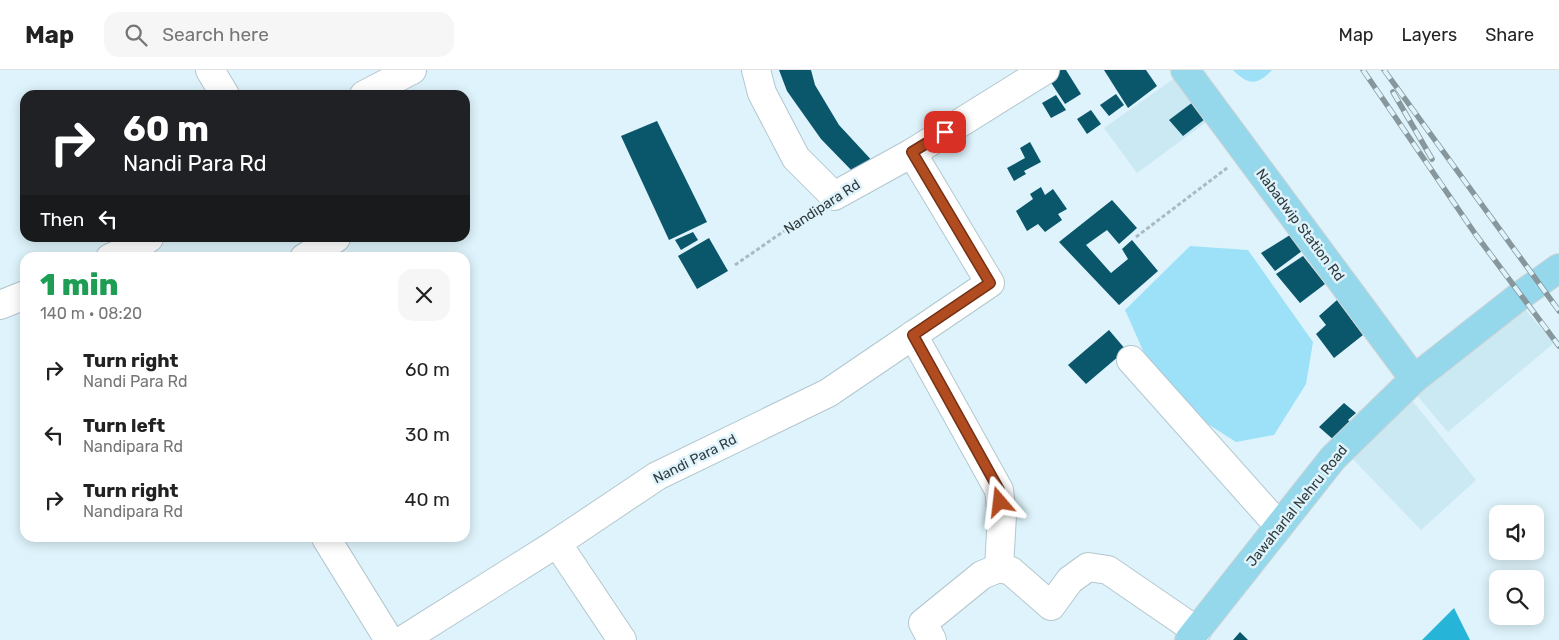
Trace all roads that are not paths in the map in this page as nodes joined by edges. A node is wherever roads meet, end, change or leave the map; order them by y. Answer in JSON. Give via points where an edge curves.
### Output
{"nodes":[{"id":1,"x":210,"y":70,"type":"edge"},
{"id":2,"x":412,"y":70,"type":"edge"},
{"id":3,"x":756,"y":70,"type":"edge"},
{"id":4,"x":1046,"y":70,"type":"edge"},
{"id":5,"x":1185,"y":70,"type":"edge"},
{"id":6,"x":222,"y":90,"type":"edge"},
{"id":7,"x":374,"y":90,"type":"edge"},
{"id":8,"x":912,"y":152,"type":"junction"},
{"id":9,"x":143,"y":242,"type":"edge"},
{"id":10,"x":330,"y":242,"type":"edge"},
{"id":11,"x":123,"y":252,"type":"edge"},
{"id":12,"x":314,"y":252,"type":"edge"},
{"id":13,"x":1559,"y":268,"type":"edge"},
{"id":14,"x":20,"y":296,"type":"edge"},
{"id":15,"x":0,"y":305,"type":"edge"},
{"id":16,"x":913,"y":335,"type":"junction"},
{"id":17,"x":1131,"y":360,"type":"dead end"},
{"id":18,"x":1414,"y":380,"type":"junction"},
{"id":19,"x":1279,"y":526,"type":"junction"},
{"id":20,"x":328,"y":542,"type":"edge"},
{"id":21,"x":557,"y":543,"type":"junction"},
{"id":22,"x":999,"y":568,"type":"junction"},
{"id":23,"x":1193,"y":635,"type":"edge"},
{"id":24,"x":389,"y":640,"type":"edge"},
{"id":25,"x":403,"y":640,"type":"edge"},
{"id":26,"x":622,"y":640,"type":"edge"},
{"id":27,"x":932,"y":640,"type":"edge"}],
"edges":[{"from":1,"to":6,"type":"street"},
{"from":2,"to":7,"type":"street"},
{"from":3,"to":8,"type":"street","name":"Nandipara Rd","via":[[762,93],[796,158],[834,196]]},
{"from":4,"to":8,"type":"street","name":"Nandipara Rd"},
{"from":5,"to":18,"type":"main road","name":"Nabadwip Station Rd"},
{"from":8,"to":16,"type":"street","name":"Nandi Para Rd","via":[[990,283]]},
{"from":9,"to":11,"type":"street"},
{"from":10,"to":12,"type":"street"},
{"from":13,"to":18,"type":"main road","name":"Jawaharlal Nehru Road"},
{"from":14,"to":15,"type":"street"},
{"from":16,"to":21,"type":"street","name":"Nandi Para Rd","via":[[828,393],[657,476]]},
{"from":16,"to":22,"type":"street","via":[[999,490],[1002,515]]},
{"from":17,"to":19,"type":"street"},
{"from":18,"to":19,"type":"main road","name":"Jawaharlal Nehru Road","via":[[1333,458]]},
{"from":19,"to":23,"type":"main road","name":"Jawaharlal Nehru Road"},
{"from":20,"to":24,"type":"street"},
{"from":21,"to":25,"type":"street","name":"Nandi Para Rd"},
{"from":21,"to":26,"type":"street"},
{"from":22,"to":23,"type":"street","via":[[1011,571],[1051,606],[1070,580],[1088,566],[1108,570]]},
{"from":22,"to":27,"type":"street","via":[[982,575],[923,623]]}]}
